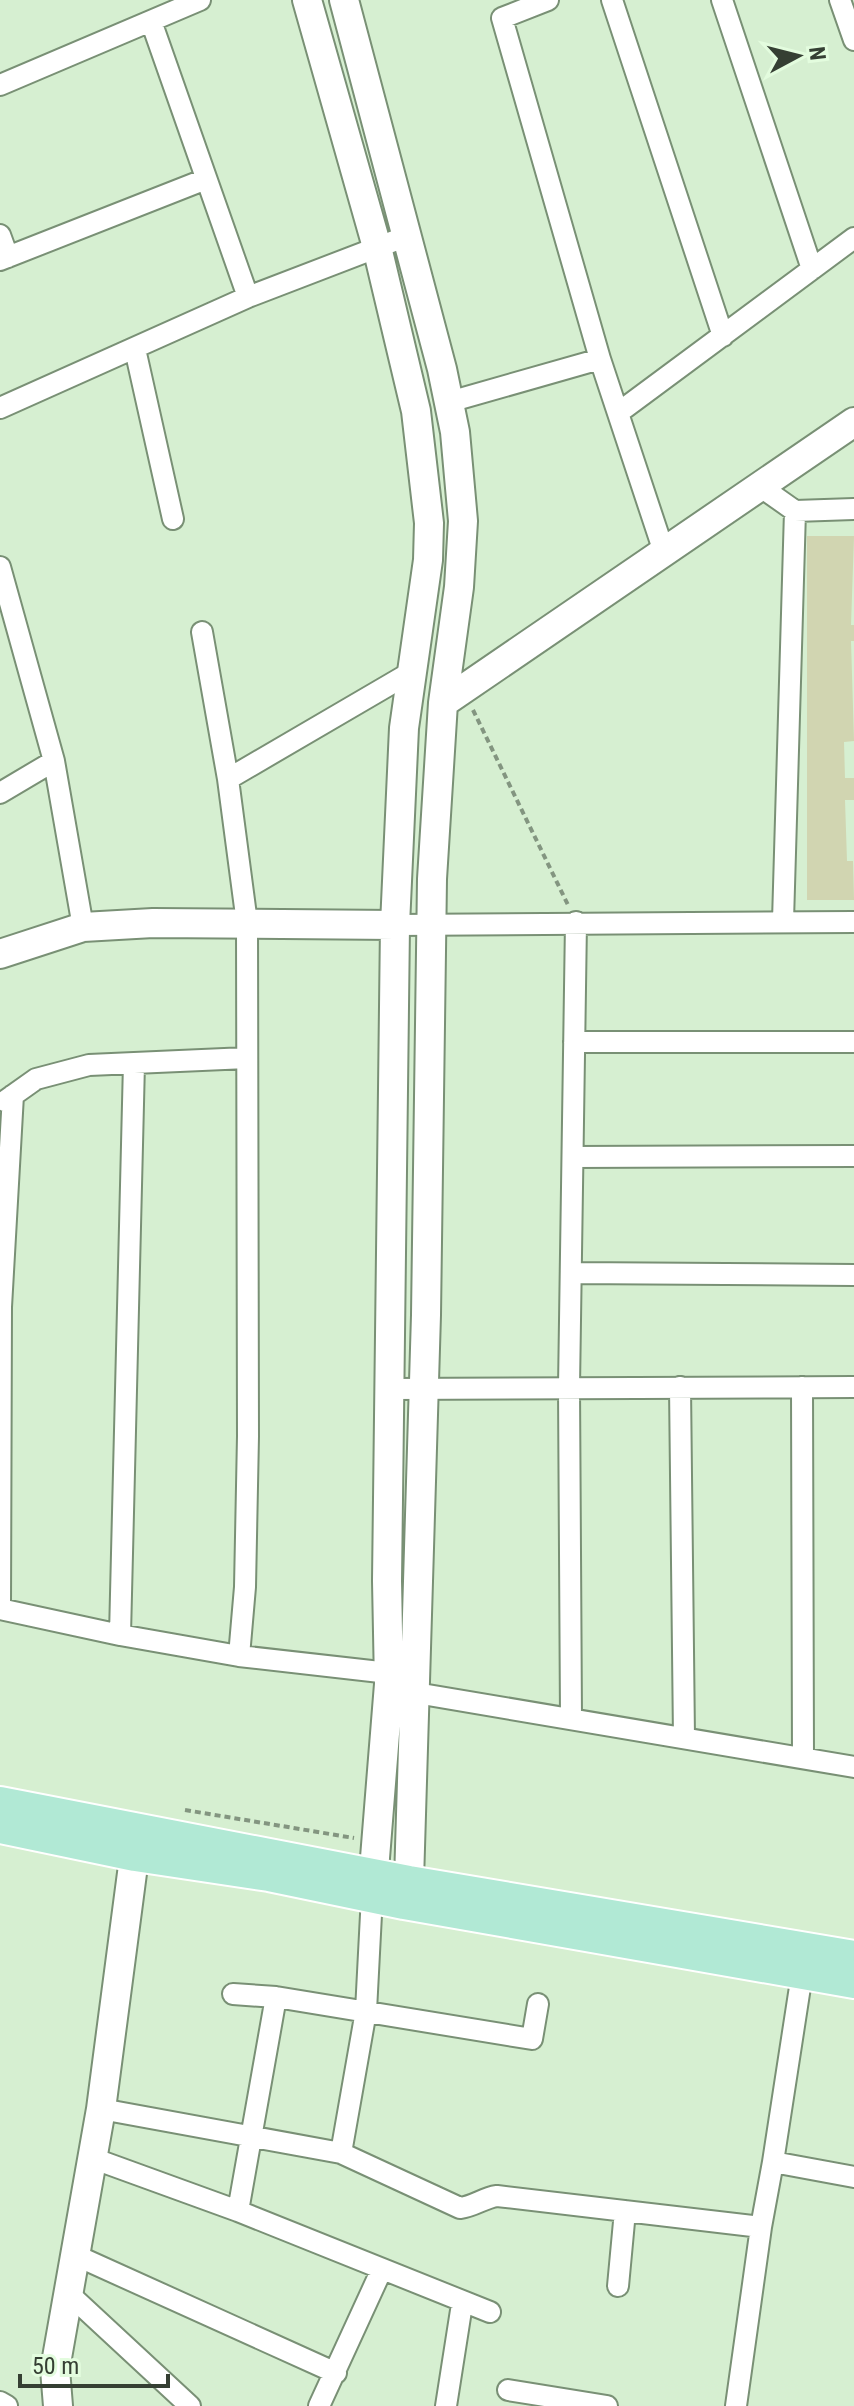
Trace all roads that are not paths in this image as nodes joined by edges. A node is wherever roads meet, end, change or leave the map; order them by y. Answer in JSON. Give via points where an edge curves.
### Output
{"nodes":[{"id":1,"x":200,"y":0,"type":"edge"},
{"id":2,"x":307,"y":0,"type":"edge"},
{"id":3,"x":344,"y":0,"type":"edge"},
{"id":4,"x":548,"y":0,"type":"edge"},
{"id":5,"x":612,"y":0,"type":"edge"},
{"id":6,"x":722,"y":0,"type":"edge"},
{"id":7,"x":840,"y":0,"type":"edge"},
{"id":8,"x":499,"y":9,"type":"edge"},
{"id":9,"x":151,"y":21,"type":"junction"},
{"id":10,"x":854,"y":40,"type":"edge"},
{"id":11,"x":0,"y":85,"type":"edge"},
{"id":12,"x":206,"y":179,"type":"junction"},
{"id":13,"x":0,"y":235,"type":"edge"},
{"id":14,"x":407,"y":236,"type":"junction"},
{"id":15,"x":854,"y":238,"type":"edge"},
{"id":16,"x":377,"y":247,"type":"junction"},
{"id":17,"x":4,"y":259,"type":"edge"},
{"id":18,"x":812,"y":269,"type":"junction"},
{"id":19,"x":248,"y":297,"type":"junction"},
{"id":20,"x":723,"y":336,"type":"junction"},
{"id":21,"x":135,"y":349,"type":"junction"},
{"id":22,"x":600,"y":359,"type":"junction"},
{"id":23,"x":449,"y":402,"type":"junction"},
{"id":24,"x":0,"y":408,"type":"edge"},
{"id":25,"x":618,"y":413,"type":"junction"},
{"id":26,"x":854,"y":422,"type":"edge"},
{"id":27,"x":761,"y":487,"type":"junction"},
{"id":28,"x":854,"y":509,"type":"edge"},
{"id":29,"x":795,"y":511,"type":"junction"},
{"id":30,"x":173,"y":519,"type":"dead end"},
{"id":31,"x":664,"y":552,"type":"junction"},
{"id":32,"x":0,"y":567,"type":"edge"},
{"id":33,"x":202,"y":632,"type":"dead end"},
{"id":34,"x":413,"y":671,"type":"junction"},
{"id":35,"x":453,"y":696,"type":"junction"},
{"id":36,"x":404,"y":728,"type":"junction"},
{"id":37,"x":54,"y":761,"type":"junction"},
{"id":38,"x":228,"y":779,"type":"junction"},
{"id":39,"x":0,"y":793,"type":"edge"},
{"id":40,"x":783,"y":921,"type":"junction"},
{"id":41,"x":576,"y":922,"type":"junction"},
{"id":42,"x":854,"y":922,"type":"edge"},
{"id":43,"x":247,"y":923,"type":"junction"},
{"id":44,"x":395,"y":925,"type":"junction"},
{"id":45,"x":431,"y":926,"type":"junction"},
{"id":46,"x":83,"y":927,"type":"junction"},
{"id":47,"x":0,"y":954,"type":"edge"},
{"id":48,"x":574,"y":1042,"type":"junction"},
{"id":49,"x":854,"y":1042,"type":"edge"},
{"id":50,"x":247,"y":1058,"type":"junction"},
{"id":51,"x":134,"y":1063,"type":"junction"},
{"id":52,"x":6,"y":1100,"type":"edge"},
{"id":53,"x":854,"y":1156,"type":"edge"},
{"id":54,"x":573,"y":1157,"type":"junction"},
{"id":55,"x":571,"y":1273,"type":"junction"},
{"id":56,"x":854,"y":1275,"type":"edge"},
{"id":57,"x":569,"y":1387,"type":"junction"},
{"id":58,"x":680,"y":1387,"type":"junction"},
{"id":59,"x":802,"y":1387,"type":"junction"},
{"id":60,"x":854,"y":1387,"type":"edge"},
{"id":61,"x":391,"y":1389,"type":"junction"},
{"id":62,"x":423,"y":1389,"type":"junction"},
{"id":63,"x":0,"y":1608,"type":"edge"},
{"id":64,"x":120,"y":1635,"type":"junction"},
{"id":65,"x":239,"y":1656,"type":"junction"},
{"id":66,"x":389,"y":1673,"type":"junction"},
{"id":67,"x":416,"y":1693,"type":"junction"},
{"id":68,"x":571,"y":1718,"type":"junction"},
{"id":69,"x":684,"y":1738,"type":"junction"},
{"id":70,"x":803,"y":1758,"type":"junction"},
{"id":71,"x":854,"y":1767,"type":"edge"},
{"id":72,"x":0,"y":1802,"type":"edge"},
{"id":73,"x":0,"y":1828,"type":"edge"},
{"id":74,"x":137,"y":1843,"type":"junction"},
{"id":75,"x":374,"y":1870,"type":"junction"},
{"id":76,"x":406,"y":1892,"type":"junction"},
{"id":77,"x":854,"y":1956,"type":"edge"},
{"id":78,"x":805,"y":1959,"type":"junction"},
{"id":79,"x":854,"y":1983,"type":"edge"},
{"id":80,"x":233,"y":1994,"type":"dead end"},
{"id":81,"x":276,"y":1997,"type":"junction"},
{"id":82,"x":538,"y":2004,"type":"dead end"},
{"id":83,"x":366,"y":2011,"type":"junction"},
{"id":84,"x":101,"y":2109,"type":"junction"},
{"id":85,"x":253,"y":2136,"type":"junction"},
{"id":86,"x":341,"y":2153,"type":"junction"},
{"id":87,"x":92,"y":2158,"type":"junction"},
{"id":88,"x":773,"y":2162,"type":"junction"},
{"id":89,"x":854,"y":2177,"type":"edge"},
{"id":90,"x":238,"y":2211,"type":"junction"},
{"id":91,"x":625,"y":2211,"type":"junction"},
{"id":92,"x":761,"y":2227,"type":"junction"},
{"id":93,"x":75,"y":2255,"type":"junction"},
{"id":94,"x":382,"y":2269,"type":"junction"},
{"id":95,"x":618,"y":2286,"type":"dead end"},
{"id":96,"x":68,"y":2293,"type":"junction"},
{"id":97,"x":462,"y":2304,"type":"junction"},
{"id":98,"x":490,"y":2312,"type":"dead end"},
{"id":99,"x":336,"y":2373,"type":"junction"},
{"id":100,"x":508,"y":2390,"type":"dead end"},
{"id":101,"x":0,"y":2402,"type":"edge"},
{"id":102,"x":7,"y":2406,"type":"edge"},
{"id":103,"x":58,"y":2406,"type":"edge"},
{"id":104,"x":190,"y":2406,"type":"edge"},
{"id":105,"x":319,"y":2406,"type":"edge"},
{"id":106,"x":446,"y":2406,"type":"edge"},
{"id":107,"x":607,"y":2406,"type":"edge"},
{"id":108,"x":736,"y":2406,"type":"edge"}],
"edges":[{"from":1,"to":9,"type":"street"},
{"from":2,"to":16,"type":"street"},
{"from":3,"to":14,"type":"street"},
{"from":4,"to":8,"type":"street"},
{"from":5,"to":20,"type":"street"},
{"from":6,"to":18,"type":"street"},
{"from":7,"to":10,"type":"street"},
{"from":8,"to":22,"type":"street"},
{"from":9,"to":11,"type":"street"},
{"from":9,"to":12,"type":"street"},
{"from":12,"to":17,"type":"street"},
{"from":12,"to":19,"type":"street"},
{"from":13,"to":17,"type":"street"},
{"from":14,"to":16,"type":"street"},
{"from":14,"to":23,"type":"street"},
{"from":15,"to":18,"type":"street"},
{"from":16,"to":19,"type":"street"},
{"from":16,"to":34,"type":"street","via":[[416,411],[428,511],[428,560]]},
{"from":18,"to":20,"type":"street"},
{"from":19,"to":21,"type":"street"},
{"from":20,"to":25,"type":"street"},
{"from":21,"to":24,"type":"street"},
{"from":21,"to":30,"type":"street"},
{"from":22,"to":23,"type":"street"},
{"from":22,"to":25,"type":"street"},
{"from":23,"to":35,"type":"street","via":[[460,478],[463,557]]},
{"from":25,"to":31,"type":"street"},
{"from":26,"to":27,"type":"street"},
{"from":27,"to":29,"type":"street"},
{"from":27,"to":31,"type":"street"},
{"from":28,"to":29,"type":"street"},
{"from":29,"to":40,"type":"street"},
{"from":31,"to":35,"type":"street"},
{"from":32,"to":37,"type":"street"},
{"from":33,"to":38,"type":"street"},
{"from":34,"to":36,"type":"street"},
{"from":34,"to":38,"type":"street"},
{"from":35,"to":36,"type":"street"},
{"from":35,"to":45,"type":"street"},
{"from":36,"to":44,"type":"street"},
{"from":37,"to":39,"type":"street"},
{"from":37,"to":46,"type":"street"},
{"from":38,"to":43,"type":"street"},
{"from":40,"to":41,"type":"street"},
{"from":40,"to":42,"type":"street"},
{"from":41,"to":45,"type":"street"},
{"from":41,"to":48,"type":"street"},
{"from":43,"to":44,"type":"street"},
{"from":43,"to":46,"type":"street"},
{"from":43,"to":50,"type":"street"},
{"from":44,"to":45,"type":"street"},
{"from":44,"to":61,"type":"street"},
{"from":45,"to":62,"type":"street"},
{"from":46,"to":47,"type":"street"},
{"from":48,"to":49,"type":"street"},
{"from":48,"to":54,"type":"street"},
{"from":50,"to":51,"type":"street"},
{"from":50,"to":65,"type":"street","via":[[248,1436]]},
{"from":51,"to":52,"type":"street","via":[[59,1071],[36,1079]]},
{"from":51,"to":64,"type":"street"},
{"from":52,"to":63,"type":"street"},
{"from":53,"to":54,"type":"street"},
{"from":54,"to":55,"type":"street"},
{"from":55,"to":56,"type":"street"},
{"from":55,"to":57,"type":"street"},
{"from":57,"to":58,"type":"street"},
{"from":57,"to":62,"type":"street"},
{"from":57,"to":68,"type":"street"},
{"from":58,"to":59,"type":"street"},
{"from":58,"to":69,"type":"street"},
{"from":59,"to":60,"type":"street"},
{"from":59,"to":70,"type":"street"},
{"from":61,"to":62,"type":"street"},
{"from":61,"to":66,"type":"street"},
{"from":62,"to":67,"type":"street"},
{"from":63,"to":64,"type":"street"},
{"from":64,"to":65,"type":"street"},
{"from":65,"to":66,"type":"street"},
{"from":66,"to":75,"type":"street"},
{"from":67,"to":68,"type":"street"},
{"from":67,"to":76,"type":"street"},
{"from":68,"to":69,"type":"street"},
{"from":69,"to":70,"type":"street"},
{"from":70,"to":71,"type":"street"},
{"from":72,"to":74,"type":"main road"},
{"from":73,"to":74,"type":"main road"},
{"from":74,"to":75,"type":"main road"},
{"from":74,"to":84,"type":"street"},
{"from":75,"to":76,"type":"main road"},
{"from":75,"to":83,"type":"street"},
{"from":76,"to":78,"type":"main road"},
{"from":77,"to":78,"type":"main road"},
{"from":78,"to":79,"type":"main road"},
{"from":78,"to":88,"type":"street"},
{"from":80,"to":81,"type":"street"},
{"from":81,"to":83,"type":"street"},
{"from":81,"to":85,"type":"street"},
{"from":82,"to":83,"type":"street","via":[[532,2039]]},
{"from":83,"to":86,"type":"street"},
{"from":84,"to":85,"type":"street"},
{"from":84,"to":87,"type":"street"},
{"from":85,"to":86,"type":"street"},
{"from":85,"to":90,"type":"street"},
{"from":86,"to":91,"type":"street","via":[[460,2208],[497,2196]]},
{"from":87,"to":90,"type":"street"},
{"from":87,"to":93,"type":"street"},
{"from":88,"to":89,"type":"street"},
{"from":88,"to":92,"type":"street"},
{"from":90,"to":94,"type":"street"},
{"from":91,"to":92,"type":"street"},
{"from":91,"to":95,"type":"street"},
{"from":92,"to":108,"type":"street"},
{"from":93,"to":96,"type":"street"},
{"from":93,"to":99,"type":"street"},
{"from":94,"to":97,"type":"street"},
{"from":94,"to":99,"type":"street"},
{"from":96,"to":103,"type":"street","via":[[55,2369]]},
{"from":96,"to":104,"type":"street"},
{"from":97,"to":98,"type":"street"},
{"from":97,"to":106,"type":"street"},
{"from":99,"to":105,"type":"street"},
{"from":100,"to":107,"type":"street"},
{"from":101,"to":102,"type":"street"}]}
